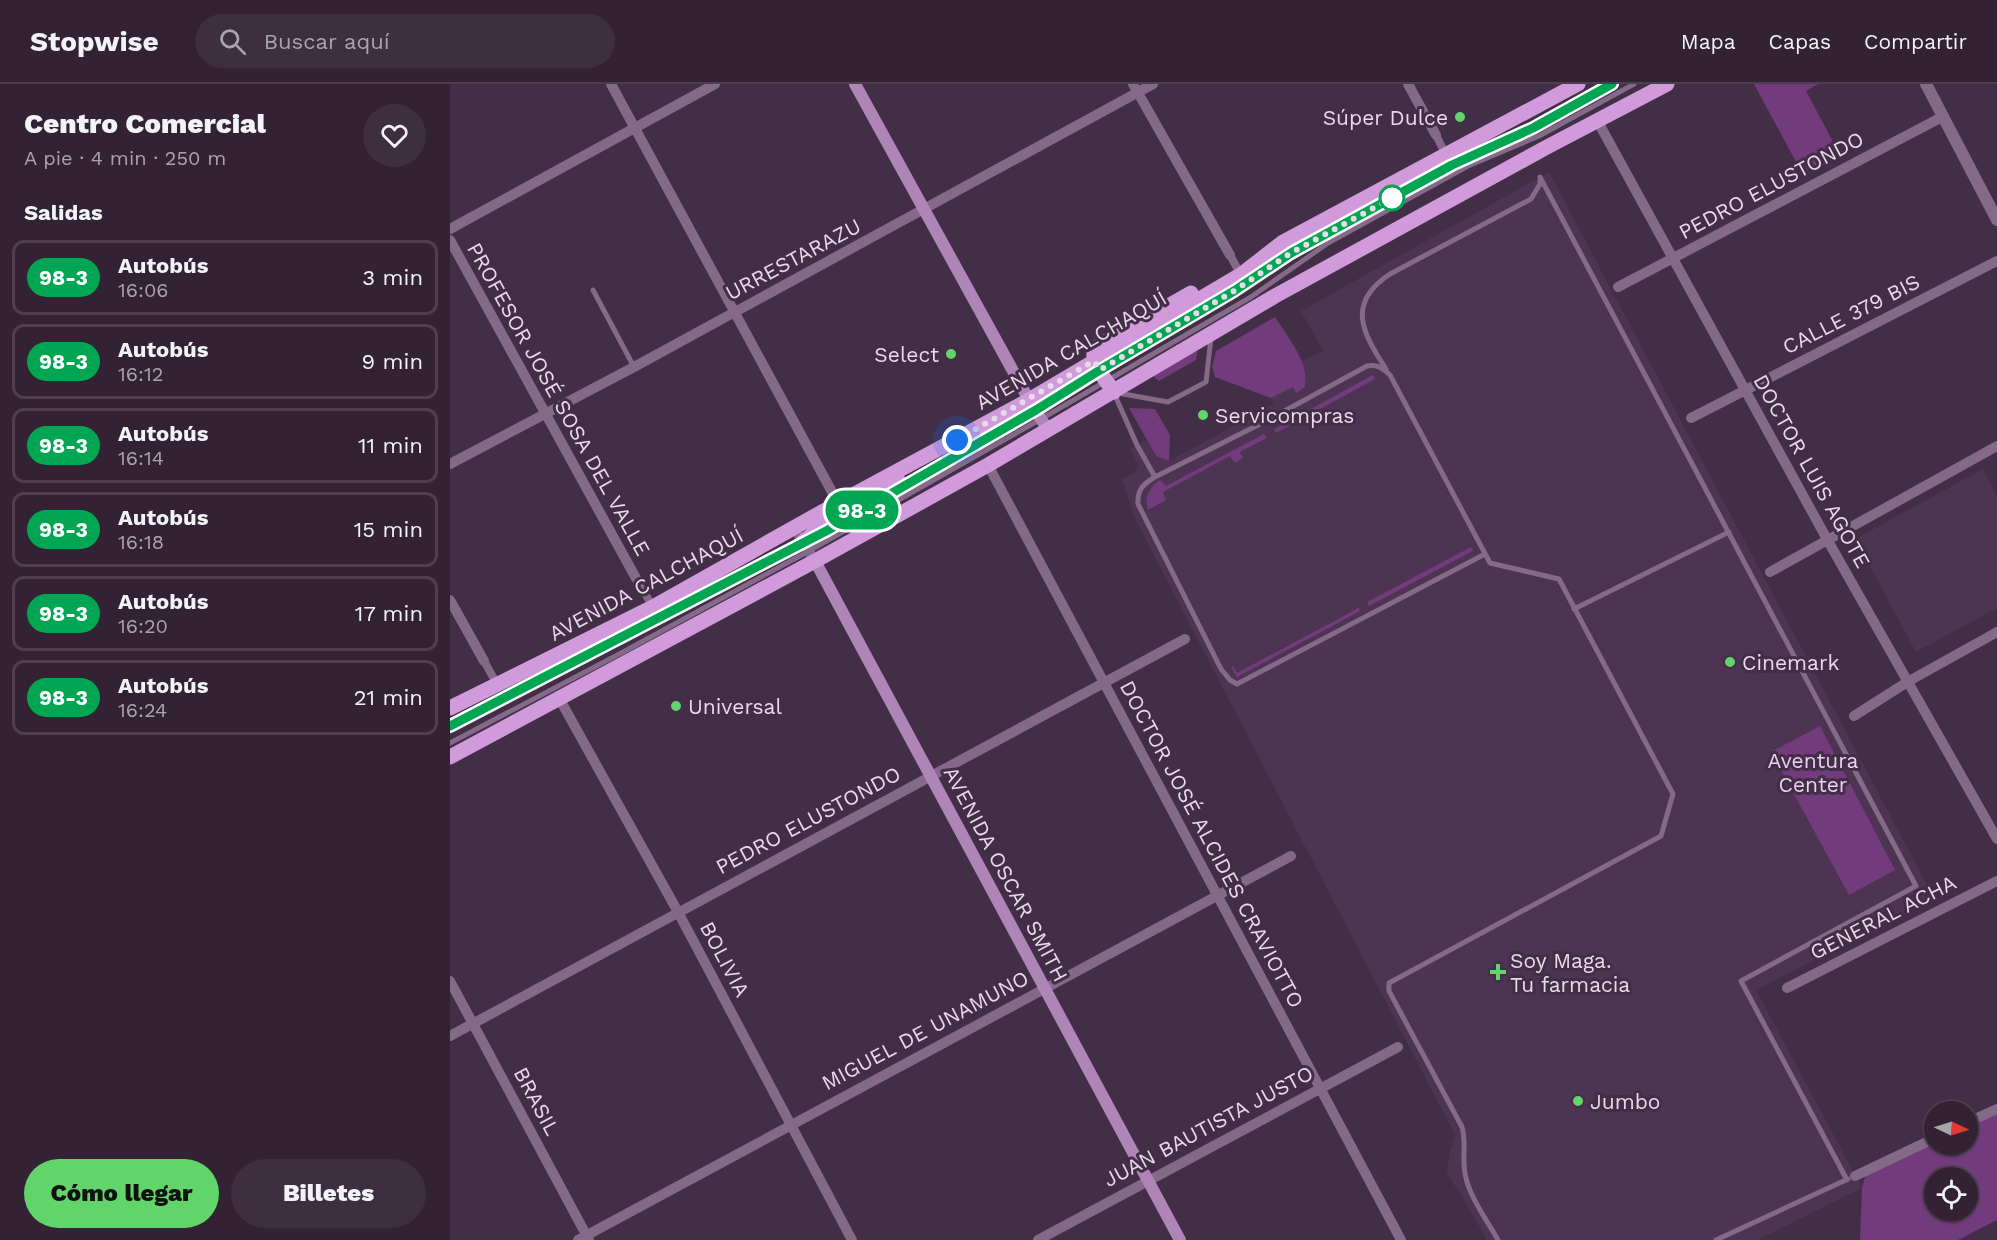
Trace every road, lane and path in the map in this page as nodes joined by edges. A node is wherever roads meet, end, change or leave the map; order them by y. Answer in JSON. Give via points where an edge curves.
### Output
{"nodes":[{"id":1,"x":611,"y":84,"type":"edge"},
{"id":2,"x":716,"y":84,"type":"edge"},
{"id":3,"x":855,"y":84,"type":"edge"},
{"id":4,"x":1153,"y":84,"type":"edge"},
{"id":5,"x":1408,"y":84,"type":"edge"},
{"id":6,"x":1578,"y":84,"type":"edge"},
{"id":7,"x":1612,"y":84,"type":"edge"},
{"id":8,"x":1634,"y":84,"type":"edge"},
{"id":9,"x":1667,"y":84,"type":"edge"},
{"id":10,"x":1926,"y":84,"type":"edge"},
{"id":11,"x":1136,"y":88,"type":"edge"},
{"id":12,"x":1942,"y":117,"type":"junction"},
{"id":13,"x":1597,"y":120,"type":"junction"},
{"id":14,"x":635,"y":128,"type":"junction"},
{"id":15,"x":1436,"y":135,"type":"joint"},
{"id":16,"x":1446,"y":155,"type":"junction"},
{"id":17,"x":924,"y":210,"type":"junction"},
{"id":18,"x":1997,"y":220,"type":"edge"},
{"id":19,"x":450,"y":229,"type":"edge"},
{"id":20,"x":450,"y":240,"type":"edge"},
{"id":21,"x":1283,"y":242,"type":"junction"},
{"id":22,"x":1673,"y":259,"type":"junction"},
{"id":23,"x":1233,"y":261,"type":"junction"},
{"id":24,"x":1997,"y":261,"type":"edge"},
{"id":25,"x":1618,"y":287,"type":"dead end"},
{"id":26,"x":593,"y":291,"type":"dead end"},
{"id":27,"x":734,"y":313,"type":"junction"},
{"id":28,"x":1212,"y":332,"type":"junction"},
{"id":29,"x":634,"y":368,"type":"junction"},
{"id":30,"x":1390,"y":375,"type":"junction"},
{"id":31,"x":1103,"y":376,"type":"junction"},
{"id":32,"x":1745,"y":391,"type":"junction"},
{"id":33,"x":544,"y":414,"type":"junction"},
{"id":34,"x":1038,"y":415,"type":"junction"},
{"id":35,"x":1691,"y":418,"type":"dead end"},
{"id":36,"x":1997,"y":446,"type":"edge"},
{"id":37,"x":939,"y":449,"type":"junction"},
{"id":38,"x":450,"y":464,"type":"edge"},
{"id":39,"x":988,"y":465,"type":"junction"},
{"id":40,"x":1155,"y":477,"type":"junction"},
{"id":41,"x":838,"y":503,"type":"junction"},
{"id":42,"x":794,"y":529,"type":"junction"},
{"id":43,"x":1729,"y":532,"type":"junction"},
{"id":44,"x":1827,"y":541,"type":"junction"},
{"id":45,"x":809,"y":551,"type":"junction"},
{"id":46,"x":1485,"y":554,"type":"junction"},
{"id":47,"x":1770,"y":572,"type":"dead end"},
{"id":48,"x":637,"y":580,"type":"joint"},
{"id":49,"x":450,"y":600,"type":"edge"},
{"id":50,"x":652,"y":607,"type":"junction"},
{"id":51,"x":1574,"y":609,"type":"junction"},
{"id":52,"x":1997,"y":632,"type":"edge"},
{"id":53,"x":1185,"y":639,"type":"dead end"},
{"id":54,"x":484,"y":661,"type":"joint"},
{"id":55,"x":1909,"y":681,"type":"junction"},
{"id":56,"x":497,"y":684,"type":"junction"},
{"id":57,"x":1103,"y":684,"type":"junction"},
{"id":58,"x":559,"y":698,"type":"junction"},
{"id":59,"x":450,"y":708,"type":"edge"},
{"id":60,"x":1854,"y":716,"type":"dead end"},
{"id":61,"x":450,"y":726,"type":"edge"},
{"id":62,"x":450,"y":743,"type":"edge"},
{"id":63,"x":450,"y":757,"type":"edge"},
{"id":64,"x":930,"y":776,"type":"junction"},
{"id":65,"x":1997,"y":839,"type":"edge"},
{"id":66,"x":1291,"y":856,"type":"dead end"},
{"id":67,"x":1997,"y":881,"type":"edge"},
{"id":68,"x":1217,"y":895,"type":"junction"},
{"id":69,"x":678,"y":912,"type":"junction"},
{"id":70,"x":450,"y":981,"type":"edge"},
{"id":71,"x":1045,"y":988,"type":"junction"},
{"id":72,"x":1787,"y":988,"type":"dead end"},
{"id":73,"x":473,"y":1024,"type":"junction"},
{"id":74,"x":450,"y":1036,"type":"edge"},
{"id":75,"x":1398,"y":1047,"type":"dead end"},
{"id":76,"x":1321,"y":1087,"type":"junction"},
{"id":77,"x":1997,"y":1109,"type":"edge"},
{"id":78,"x":1978,"y":1118,"type":"edge"},
{"id":79,"x":790,"y":1126,"type":"junction"},
{"id":80,"x":1924,"y":1143,"type":"edge"},
{"id":81,"x":1851,"y":1178,"type":"junction"},
{"id":82,"x":1149,"y":1181,"type":"junction"},
{"id":83,"x":585,"y":1239,"type":"edge"},
{"id":84,"x":852,"y":1240,"type":"edge"},
{"id":85,"x":1038,"y":1240,"type":"edge"},
{"id":86,"x":1180,"y":1240,"type":"edge"},
{"id":87,"x":1401,"y":1240,"type":"edge"},
{"id":88,"x":1498,"y":1240,"type":"edge"},
{"id":89,"x":1716,"y":1240,"type":"edge"}],
"edges":[{"from":1,"to":14,"type":"street"},
{"from":2,"to":14,"type":"street"},
{"from":3,"to":17,"type":"main road"},
{"from":4,"to":11,"type":"street","name":"URRESTARAZU"},
{"from":5,"to":15,"type":"street"},
{"from":6,"to":16,"type":"main road","name":"AVENIDA CALCHAQUÍ"},
{"from":7,"to":31,"type":"lane","via":[[1291,253]]},
{"from":8,"to":31,"type":"lane","via":[[1548,131],[1468,166],[1328,243],[1251,297]]},
{"from":9,"to":13,"type":"main road","name":"AVENIDA CALCHAQUÍ"},
{"from":10,"to":12,"type":"street"},
{"from":11,"to":17,"type":"street","name":"URRESTARAZU"},
{"from":11,"to":23,"type":"street"},
{"from":12,"to":18,"type":"street"},
{"from":12,"to":22,"type":"street","name":"PEDRO ELUSTONDO"},
{"from":13,"to":22,"type":"street","name":"DOCTOR LUIS AGOTE"},
{"from":13,"to":28,"type":"main road","name":"AVENIDA CALCHAQUÍ"},
{"from":14,"to":19,"type":"street"},
{"from":14,"to":27,"type":"street"},
{"from":15,"to":16,"type":"street"},
{"from":16,"to":21,"type":"main road","name":"AVENIDA CALCHAQUÍ"},
{"from":17,"to":27,"type":"street","name":"URRESTARAZU"},
{"from":17,"to":34,"type":"main road"},
{"from":20,"to":33,"type":"street","name":"PROFESOR JOSÉ SOSA DEL VALLE"},
{"from":21,"to":23,"type":"main road"},
{"from":21,"to":31,"type":"main road","name":"AVENIDA CALCHAQUÍ"},
{"from":22,"to":25,"type":"street","name":"PEDRO ELUSTONDO"},
{"from":22,"to":32,"type":"street","name":"DOCTOR LUIS AGOTE"},
{"from":23,"to":31,"type":"main road","via":[[1098,345],[1093,352]]},
{"from":24,"to":32,"type":"street","name":"CALLE 379 BIS"},
{"from":26,"to":29,"type":"lane"},
{"from":27,"to":29,"type":"street","name":"URRESTARAZU"},
{"from":27,"to":41,"type":"street"},
{"from":28,"to":31,"type":"main road","name":"AVENIDA CALCHAQUÍ"},
{"from":28,"to":31,"type":"lane","via":[[1206,382],[1168,402]]},
{"from":29,"to":33,"type":"street","name":"URRESTARAZU"},
{"from":30,"to":40,"type":"lane","via":[[1383,368],[1367,366]]},
{"from":30,"to":43,"type":"lane","via":[[1364,333],[1364,301],[1370,291],[1390,274],[1531,199],[1540,177]]},
{"from":30,"to":46,"type":"lane"},
{"from":31,"to":34,"type":"main road","name":"AVENIDA CALCHAQUÍ"},
{"from":31,"to":34,"type":"main road","name":"AVENIDA CALCHAQUÍ"},
{"from":31,"to":40,"type":"lane"},
{"from":32,"to":35,"type":"street","name":"CALLE 379 BIS"},
{"from":32,"to":44,"type":"street","name":"DOCTOR LUIS AGOTE"},
{"from":33,"to":38,"type":"street","name":"URRESTARAZU"},
{"from":33,"to":48,"type":"street","name":"PROFESOR JOSÉ SOSA DEL VALLE"},
{"from":34,"to":37,"type":"main road","name":"AVENIDA CALCHAQUÍ"},
{"from":34,"to":39,"type":"main road","name":"AVENIDA CALCHAQUÍ"},
{"from":34,"to":45,"type":"lane"},
{"from":34,"to":45,"type":"lane","via":[[838,524]]},
{"from":36,"to":44,"type":"street"},
{"from":37,"to":41,"type":"main road","name":"AVENIDA CALCHAQUÍ"},
{"from":37,"to":45,"type":"main road","via":[[880,493],[822,526]]},
{"from":39,"to":45,"type":"main road","name":"AVENIDA CALCHAQUÍ"},
{"from":39,"to":57,"type":"street","name":"DOCTOR JOSÉ ALCIDES CRAVIOTTO"},
{"from":40,"to":46,"type":"lane","via":[[1140,489],[1138,504],[1221,669],[1237,684]]},
{"from":41,"to":42,"type":"main road","name":"AVENIDA CALCHAQUÍ"},
{"from":42,"to":45,"type":"street","name":"AVENIDA OSCAR SMITH"},
{"from":42,"to":50,"type":"main road","name":"AVENIDA CALCHAQUÍ"},
{"from":43,"to":51,"type":"lane"},
{"from":43,"to":81,"type":"lane","via":[[1916,886],[1741,981]]},
{"from":44,"to":47,"type":"street"},
{"from":44,"to":55,"type":"street","name":"DOCTOR LUIS AGOTE"},
{"from":45,"to":58,"type":"main road","name":"AVENIDA CALCHAQUÍ"},
{"from":45,"to":61,"type":"lane"},
{"from":45,"to":62,"type":"lane"},
{"from":45,"to":64,"type":"main road","name":"AVENIDA OSCAR SMITH"},
{"from":46,"to":51,"type":"lane","via":[[1490,563],[1559,579]]},
{"from":48,"to":50,"type":"street","name":"PROFESOR JOSÉ SOSA DEL VALLE"},
{"from":49,"to":54,"type":"street"},
{"from":50,"to":56,"type":"main road","name":"AVENIDA CALCHAQUÍ"},
{"from":51,"to":88,"type":"lane","via":[[1673,794],[1661,836],[1389,983],[1389,991],[1462,1127],[1467,1184]]},
{"from":52,"to":55,"type":"street"},
{"from":53,"to":57,"type":"street","name":"PEDRO ELUSTONDO"},
{"from":54,"to":56,"type":"street"},
{"from":55,"to":60,"type":"street"},
{"from":55,"to":65,"type":"street","name":"DOCTOR LUIS AGOTE"},
{"from":56,"to":59,"type":"main road","name":"AVENIDA CALCHAQUÍ"},
{"from":57,"to":64,"type":"street","name":"PEDRO ELUSTONDO"},
{"from":57,"to":68,"type":"street","name":"DOCTOR JOSÉ ALCIDES CRAVIOTTO"},
{"from":58,"to":63,"type":"main road","name":"AVENIDA CALCHAQUÍ"},
{"from":58,"to":69,"type":"street","name":"BOLIVIA"},
{"from":64,"to":69,"type":"street","name":"PEDRO ELUSTONDO"},
{"from":64,"to":71,"type":"main road","name":"AVENIDA OSCAR SMITH"},
{"from":66,"to":68,"type":"street","name":"MIGUEL DE UNAMUNO"},
{"from":67,"to":72,"type":"street","name":"GENERAL ACHA"},
{"from":68,"to":71,"type":"street","name":"MIGUEL DE UNAMUNO"},
{"from":68,"to":76,"type":"street","name":"DOCTOR JOSÉ ALCIDES CRAVIOTTO"},
{"from":69,"to":73,"type":"street","name":"PEDRO ELUSTONDO"},
{"from":69,"to":79,"type":"street","name":"BOLIVIA"},
{"from":70,"to":73,"type":"street","name":"BRASIL"},
{"from":71,"to":79,"type":"street","name":"MIGUEL DE UNAMUNO"},
{"from":71,"to":82,"type":"main road","name":"AVENIDA OSCAR SMITH"},
{"from":73,"to":74,"type":"street","name":"PEDRO ELUSTONDO"},
{"from":73,"to":83,"type":"street","name":"BRASIL"},
{"from":75,"to":76,"type":"street","name":"JUAN BAUTISTA JUSTO"},
{"from":76,"to":82,"type":"street","name":"JUAN BAUTISTA JUSTO"},
{"from":76,"to":87,"type":"street","name":"DOCTOR JOSÉ ALCIDES CRAVIOTTO"},
{"from":77,"to":78,"type":"street"},
{"from":79,"to":83,"type":"street","name":"MIGUEL DE UNAMUNO"},
{"from":79,"to":84,"type":"street","name":"BOLIVIA"},
{"from":80,"to":81,"type":"street"},
{"from":81,"to":89,"type":"lane"},
{"from":82,"to":85,"type":"street","name":"JUAN BAUTISTA JUSTO"},
{"from":82,"to":86,"type":"main road","name":"AVENIDA OSCAR SMITH"}]}
